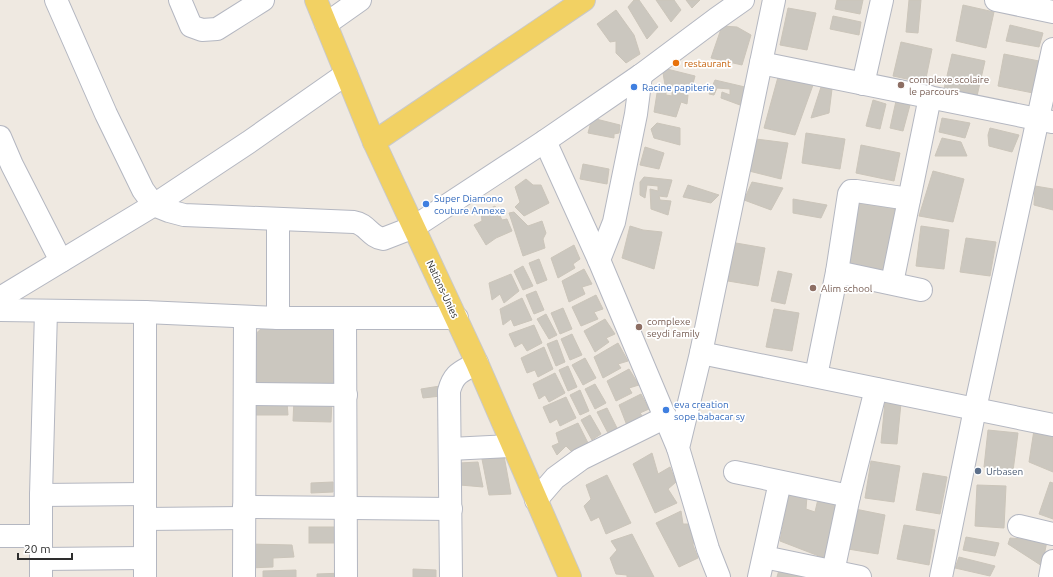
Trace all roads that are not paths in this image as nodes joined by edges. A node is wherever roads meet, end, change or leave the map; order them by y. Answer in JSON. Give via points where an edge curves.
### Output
{"nodes":[{"id":1,"x":56,"y":0,"type":"edge"},
{"id":2,"x":180,"y":0,"type":"edge"},
{"id":3,"x":263,"y":0,"type":"edge"},
{"id":4,"x":316,"y":0,"type":"edge"},
{"id":5,"x":360,"y":0,"type":"edge"},
{"id":6,"x":584,"y":0,"type":"edge"},
{"id":7,"x":743,"y":0,"type":"edge"},
{"id":8,"x":774,"y":0,"type":"edge"},
{"id":9,"x":882,"y":0,"type":"edge"},
{"id":10,"x":996,"y":0,"type":"edge"},
{"id":11,"x":1053,"y":12,"type":"edge"},
{"id":12,"x":326,"y":24,"type":"junction"},
{"id":13,"x":1053,"y":49,"type":"edge"},
{"id":14,"x":761,"y":63,"type":"junction"},
{"id":15,"x":346,"y":74,"type":"junction"},
{"id":16,"x":641,"y":75,"type":"junction"},
{"id":17,"x":863,"y":84,"type":"junction"},
{"id":18,"x":930,"y":97,"type":"junction"},
{"id":19,"x":1046,"y":121,"type":"edge"},
{"id":20,"x":0,"y":136,"type":"edge"},
{"id":21,"x":544,"y":141,"type":"junction"},
{"id":22,"x":374,"y":142,"type":"junction"},
{"id":23,"x":6,"y":169,"type":"edge"},
{"id":24,"x":909,"y":200,"type":"junction"},
{"id":25,"x":154,"y":205,"type":"junction"},
{"id":26,"x":278,"y":220,"type":"junction"},
{"id":27,"x":414,"y":227,"type":"junction"},
{"id":28,"x":599,"y":260,"type":"junction"},
{"id":29,"x":61,"y":261,"type":"junction"},
{"id":30,"x":838,"y":272,"type":"junction"},
{"id":31,"x":892,"y":283,"type":"junction"},
{"id":32,"x":921,"y":290,"type":"dead end"},
{"id":33,"x":0,"y":298,"type":"edge"},
{"id":34,"x":0,"y":310,"type":"edge"},
{"id":35,"x":46,"y":311,"type":"junction"},
{"id":36,"x":146,"y":312,"type":"junction"},
{"id":37,"x":245,"y":317,"type":"junction"},
{"id":38,"x":278,"y":318,"type":"junction"},
{"id":39,"x":345,"y":318,"type":"junction"},
{"id":40,"x":456,"y":318,"type":"junction"},
{"id":41,"x":701,"y":353,"type":"junction"},
{"id":42,"x":477,"y":364,"type":"junction"},
{"id":43,"x":816,"y":376,"type":"junction"},
{"id":44,"x":876,"y":389,"type":"junction"},
{"id":45,"x":245,"y":394,"type":"junction"},
{"id":46,"x":346,"y":395,"type":"junction"},
{"id":47,"x":975,"y":409,"type":"junction"},
{"id":48,"x":666,"y":417,"type":"junction"},
{"id":49,"x":1053,"y":425,"type":"edge"},
{"id":50,"x":512,"y":446,"type":"junction"},
{"id":51,"x":678,"y":448,"type":"junction"},
{"id":52,"x":450,"y":449,"type":"junction"},
{"id":53,"x":735,"y":472,"type":"dead end"},
{"id":54,"x":780,"y":482,"type":"junction"},
{"id":55,"x":145,"y":494,"type":"junction"},
{"id":56,"x":41,"y":495,"type":"junction"},
{"id":57,"x":849,"y":496,"type":"junction"},
{"id":58,"x":536,"y":500,"type":"junction"},
{"id":59,"x":346,"y":508,"type":"junction"},
{"id":60,"x":451,"y":509,"type":"junction"},
{"id":61,"x":244,"y":512,"type":"junction"},
{"id":62,"x":145,"y":519,"type":"junction"},
{"id":63,"x":1019,"y":526,"type":"dead end"},
{"id":64,"x":1053,"y":534,"type":"edge"},
{"id":65,"x":0,"y":536,"type":"edge"},
{"id":66,"x":41,"y":536,"type":"junction"},
{"id":67,"x":1053,"y":561,"type":"edge"},
{"id":68,"x":761,"y":567,"type":"edge"},
{"id":69,"x":41,"y":568,"type":"edge"},
{"id":70,"x":145,"y":568,"type":"edge"},
{"id":71,"x":833,"y":572,"type":"junction"},
{"id":72,"x":244,"y":577,"type":"edge"},
{"id":73,"x":346,"y":577,"type":"edge"},
{"id":74,"x":451,"y":577,"type":"edge"},
{"id":75,"x":570,"y":577,"type":"edge"},
{"id":76,"x":719,"y":577,"type":"edge"},
{"id":77,"x":860,"y":577,"type":"edge"},
{"id":78,"x":941,"y":577,"type":"edge"},
{"id":79,"x":1050,"y":577,"type":"edge"}],
"edges":[{"from":1,"to":25,"type":"street","via":[[109,121],[143,190]]},
{"from":2,"to":3,"type":"street","via":[[191,26],[202,30],[217,29]]},
{"from":4,"to":12,"type":"main road","name":"Nations-Unies"},
{"from":5,"to":12,"type":"street"},
{"from":6,"to":22,"type":"main road"},
{"from":7,"to":16,"type":"street"},
{"from":8,"to":14,"type":"street"},
{"from":9,"to":17,"type":"street"},
{"from":10,"to":11,"type":"street"},
{"from":12,"to":15,"type":"main road","name":"Nations-Unies"},
{"from":13,"to":19,"type":"street"},
{"from":14,"to":17,"type":"street"},
{"from":14,"to":41,"type":"street"},
{"from":15,"to":22,"type":"main road","name":"Nations-Unies"},
{"from":15,"to":25,"type":"street"},
{"from":16,"to":21,"type":"street"},
{"from":16,"to":28,"type":"street","via":[[636,114],[614,222]]},
{"from":17,"to":18,"type":"street"},
{"from":18,"to":19,"type":"street"},
{"from":18,"to":24,"type":"street"},
{"from":19,"to":47,"type":"street"},
{"from":20,"to":23,"type":"street"},
{"from":21,"to":27,"type":"street"},
{"from":21,"to":28,"type":"street"},
{"from":22,"to":27,"type":"main road","name":"Nations-Unies"},
{"from":23,"to":29,"type":"street"},
{"from":24,"to":30,"type":"street","via":[[856,191],[849,194]]},
{"from":24,"to":31,"type":"street"},
{"from":25,"to":26,"type":"street","via":[[184,215]]},
{"from":25,"to":29,"type":"street"},
{"from":26,"to":27,"type":"street","via":[[360,223],[373,236],[383,239]]},
{"from":26,"to":38,"type":"street"},
{"from":27,"to":40,"type":"main road","name":"Nations-Unies"},
{"from":28,"to":48,"type":"street"},
{"from":29,"to":33,"type":"street"},
{"from":30,"to":31,"type":"street"},
{"from":30,"to":43,"type":"street"},
{"from":31,"to":32,"type":"street"},
{"from":34,"to":35,"type":"street"},
{"from":35,"to":36,"type":"street"},
{"from":35,"to":56,"type":"street"},
{"from":36,"to":37,"type":"street"},
{"from":36,"to":55,"type":"street"},
{"from":37,"to":38,"type":"street"},
{"from":37,"to":45,"type":"street"},
{"from":38,"to":39,"type":"street"},
{"from":39,"to":40,"type":"street"},
{"from":39,"to":46,"type":"street"},
{"from":40,"to":42,"type":"main road","name":"Nations-Unies"},
{"from":41,"to":43,"type":"street"},
{"from":41,"to":51,"type":"street"},
{"from":42,"to":50,"type":"main road","name":"Nations-Unies"},
{"from":42,"to":52,"type":"street","via":[[456,375],[449,390]]},
{"from":43,"to":44,"type":"street"},
{"from":44,"to":47,"type":"street"},
{"from":44,"to":57,"type":"street"},
{"from":45,"to":46,"type":"street"},
{"from":45,"to":61,"type":"street"},
{"from":46,"to":59,"type":"street"},
{"from":47,"to":49,"type":"street"},
{"from":47,"to":78,"type":"street"},
{"from":48,"to":51,"type":"street"},
{"from":48,"to":58,"type":"street","via":[[581,459],[555,478]]},
{"from":50,"to":52,"type":"street"},
{"from":50,"to":58,"type":"main road","name":"Nations-Unies"},
{"from":51,"to":76,"type":"street","via":[[708,549]]},
{"from":52,"to":60,"type":"street"},
{"from":53,"to":54,"type":"street"},
{"from":54,"to":57,"type":"street"},
{"from":54,"to":68,"type":"street"},
{"from":55,"to":56,"type":"street"},
{"from":55,"to":62,"type":"street"},
{"from":56,"to":66,"type":"street"},
{"from":57,"to":71,"type":"street"},
{"from":58,"to":75,"type":"main road","name":"Nations-Unies"},
{"from":59,"to":60,"type":"street"},
{"from":59,"to":61,"type":"street"},
{"from":59,"to":73,"type":"street"},
{"from":60,"to":74,"type":"street"},
{"from":61,"to":62,"type":"street"},
{"from":61,"to":72,"type":"street"},
{"from":62,"to":70,"type":"street"},
{"from":63,"to":64,"type":"street"},
{"from":65,"to":66,"type":"street"},
{"from":66,"to":69,"type":"street"},
{"from":67,"to":79,"type":"street"},
{"from":68,"to":71,"type":"street"},
{"from":69,"to":70,"type":"street"},
{"from":71,"to":77,"type":"street"}]}
